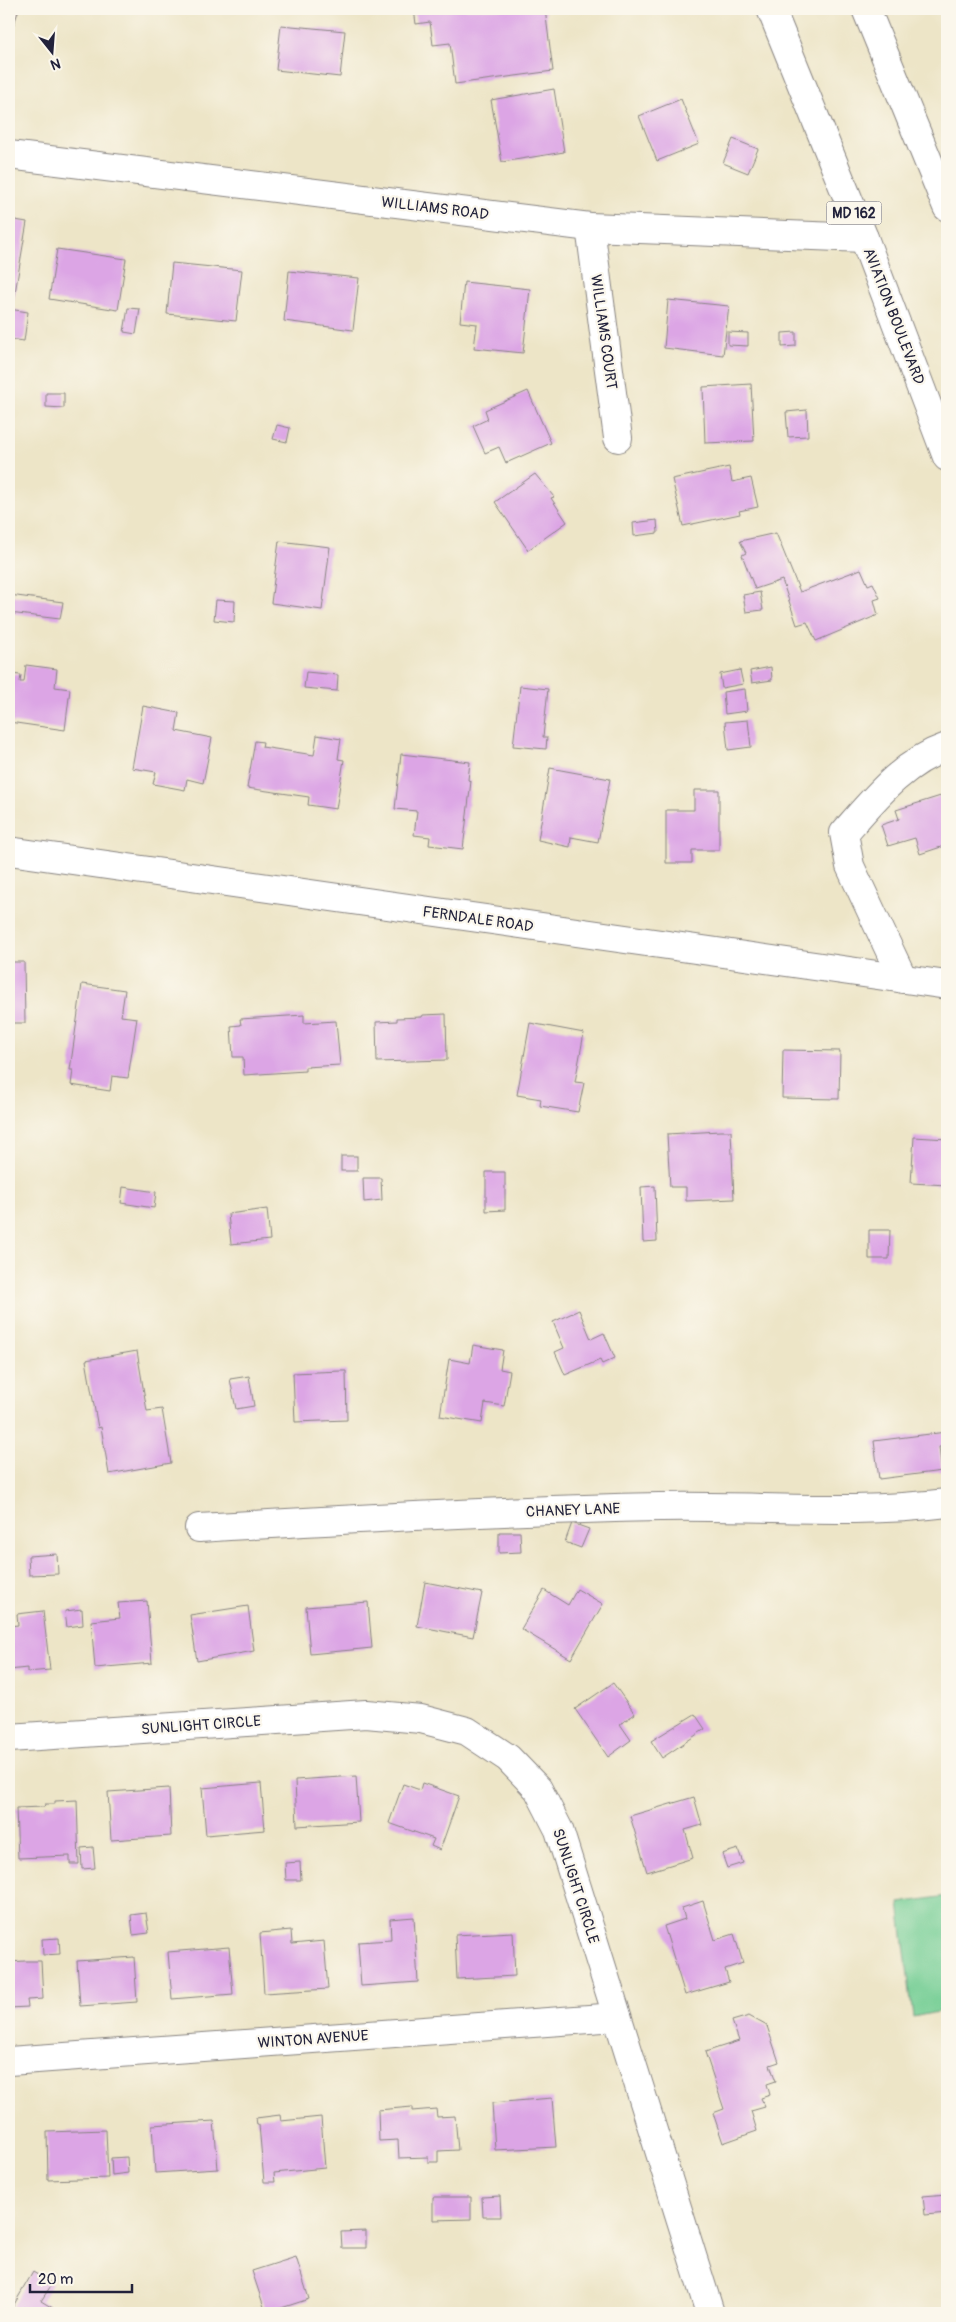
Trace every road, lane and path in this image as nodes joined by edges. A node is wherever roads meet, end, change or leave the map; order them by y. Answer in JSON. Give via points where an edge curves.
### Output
{"nodes":[{"id":1,"x":771,"y":9,"type":"edge"},
{"id":2,"x":866,"y":9,"type":"edge"},
{"id":3,"x":9,"y":155,"type":"edge"},
{"id":4,"x":947,"y":207,"type":"edge"},
{"id":5,"x":590,"y":227,"type":"junction"},
{"id":6,"x":864,"y":238,"type":"junction"},
{"id":7,"x":618,"y":438,"type":"dead end"},
{"id":8,"x":947,"y":456,"type":"edge"},
{"id":9,"x":947,"y":747,"type":"edge"},
{"id":10,"x":9,"y":851,"type":"edge"},
{"id":11,"x":903,"y":979,"type":"junction"},
{"id":12,"x":947,"y":985,"type":"edge"},
{"id":13,"x":947,"y":1503,"type":"edge"},
{"id":14,"x":199,"y":1528,"type":"dead end"},
{"id":15,"x":9,"y":1738,"type":"edge"},
{"id":16,"x":617,"y":2017,"type":"junction"},
{"id":17,"x":9,"y":2061,"type":"edge"},
{"id":18,"x":710,"y":2313,"type":"edge"}],
"edges":[{"from":1,"to":6,"type":"street","name":"AVIATION BOULEVARD","number":"MD 162"},
{"from":2,"to":4,"type":"street"},
{"from":3,"to":5,"type":"street","name":"WILLIAMS ROAD"},
{"from":5,"to":6,"type":"street","name":"WILLIAMS ROAD"},
{"from":5,"to":7,"type":"street","name":"WILLIAMS COURT"},
{"from":6,"to":8,"type":"street","name":"AVIATION BOULEVARD","number":"MD 162"},
{"from":9,"to":11,"type":"street","via":[[905,769],[844,833],[850,866]]},
{"from":10,"to":11,"type":"street","name":"FERNDALE ROAD"},
{"from":11,"to":12,"type":"street","name":"FERNDALE ROAD"},
{"from":13,"to":14,"type":"street","name":"CHANEY LANE","via":[[832,1511],[663,1507],[486,1512]]},
{"from":15,"to":16,"type":"street","name":"SUNLIGHT CIRCLE","via":[[366,1714],[421,1719],[467,1731],[508,1758],[538,1788],[559,1830]]},
{"from":16,"to":17,"type":"street","name":"WINTON AVENUE"},
{"from":16,"to":18,"type":"street","name":"SUNLIGHT CIRCLE"}]}
